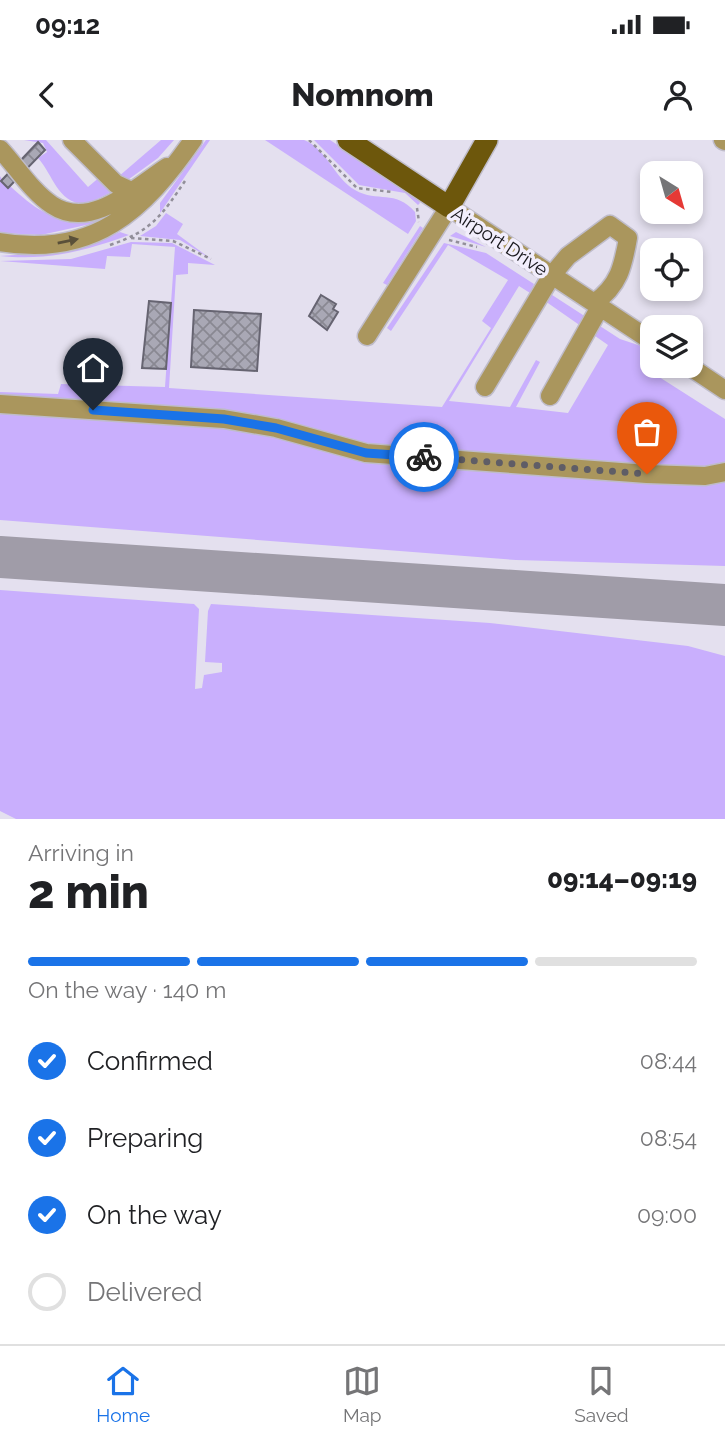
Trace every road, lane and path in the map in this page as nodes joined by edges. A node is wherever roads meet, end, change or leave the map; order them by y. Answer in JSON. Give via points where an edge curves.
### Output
{"nodes":[{"id":1,"x":12,"y":140,"type":"edge"},
{"id":2,"x":72,"y":140,"type":"edge"},
{"id":3,"x":193,"y":140,"type":"edge"},
{"id":4,"x":309,"y":140,"type":"edge"},
{"id":5,"x":348,"y":140,"type":"edge"},
{"id":6,"x":487,"y":140,"type":"edge"},
{"id":7,"x":0,"y":149,"type":"edge"},
{"id":8,"x":180,"y":159,"type":"junction"},
{"id":9,"x":13,"y":163,"type":"junction"},
{"id":10,"x":131,"y":191,"type":"junction"},
{"id":11,"x":403,"y":195,"type":"dead end"},
{"id":12,"x":411,"y":201,"type":"dead end"},
{"id":13,"x":449,"y":207,"type":"junction"},
{"id":14,"x":419,"y":222,"type":"dead end"},
{"id":15,"x":130,"y":238,"type":"dead end"},
{"id":16,"x":0,"y":242,"type":"edge"},
{"id":17,"x":211,"y":259,"type":"dead end"},
{"id":18,"x":552,"y":275,"type":"junction"},
{"id":19,"x":597,"y":305,"type":"junction"},
{"id":20,"x":640,"y":333,"type":"edge"},
{"id":21,"x":367,"y":336,"type":"dead end"},
{"id":22,"x":703,"y":375,"type":"edge"},
{"id":23,"x":485,"y":387,"type":"dead end"},
{"id":24,"x":725,"y":390,"type":"edge"},
{"id":25,"x":550,"y":396,"type":"dead end"},
{"id":26,"x":0,"y":404,"type":"edge"},
{"id":27,"x":725,"y":472,"type":"edge"}],
"edges":[{"from":1,"to":9,"type":"street"},
{"from":2,"to":10,"type":"street","via":[[116,184]]},
{"from":3,"to":8,"type":"street"},
{"from":4,"to":11,"type":"path","via":[[357,188]]},
{"from":5,"to":13,"type":"main road","name":"Airport Drive"},
{"from":6,"to":13,"type":"main road"},
{"from":7,"to":9,"type":"street"},
{"from":8,"to":10,"type":"street"},
{"from":16,"to":8,"type":"street","one_way":true,"via":[[73,242],[105,229],[154,193]]},
{"from":9,"to":10,"type":"street","via":[[50,204],[63,210],[95,212]]},
{"from":12,"to":14,"type":"path"},
{"from":13,"to":18,"type":"street","name":"Airport Drive"},
{"from":13,"to":21,"type":"street"},
{"from":15,"to":17,"type":"path","via":[[173,241]]},
{"from":18,"to":19,"type":"street","name":"Airport Drive"},
{"from":18,"to":19,"type":"street","via":[[568,256],[610,225],[628,238],[622,271]]},
{"from":18,"to":23,"type":"street"},
{"from":19,"to":20,"type":"street","name":"Airport Drive"},
{"from":19,"to":25,"type":"street"},
{"from":22,"to":24,"type":"street"},
{"from":26,"to":27,"type":"street","via":[[224,419],[366,453],[647,474]]}]}
